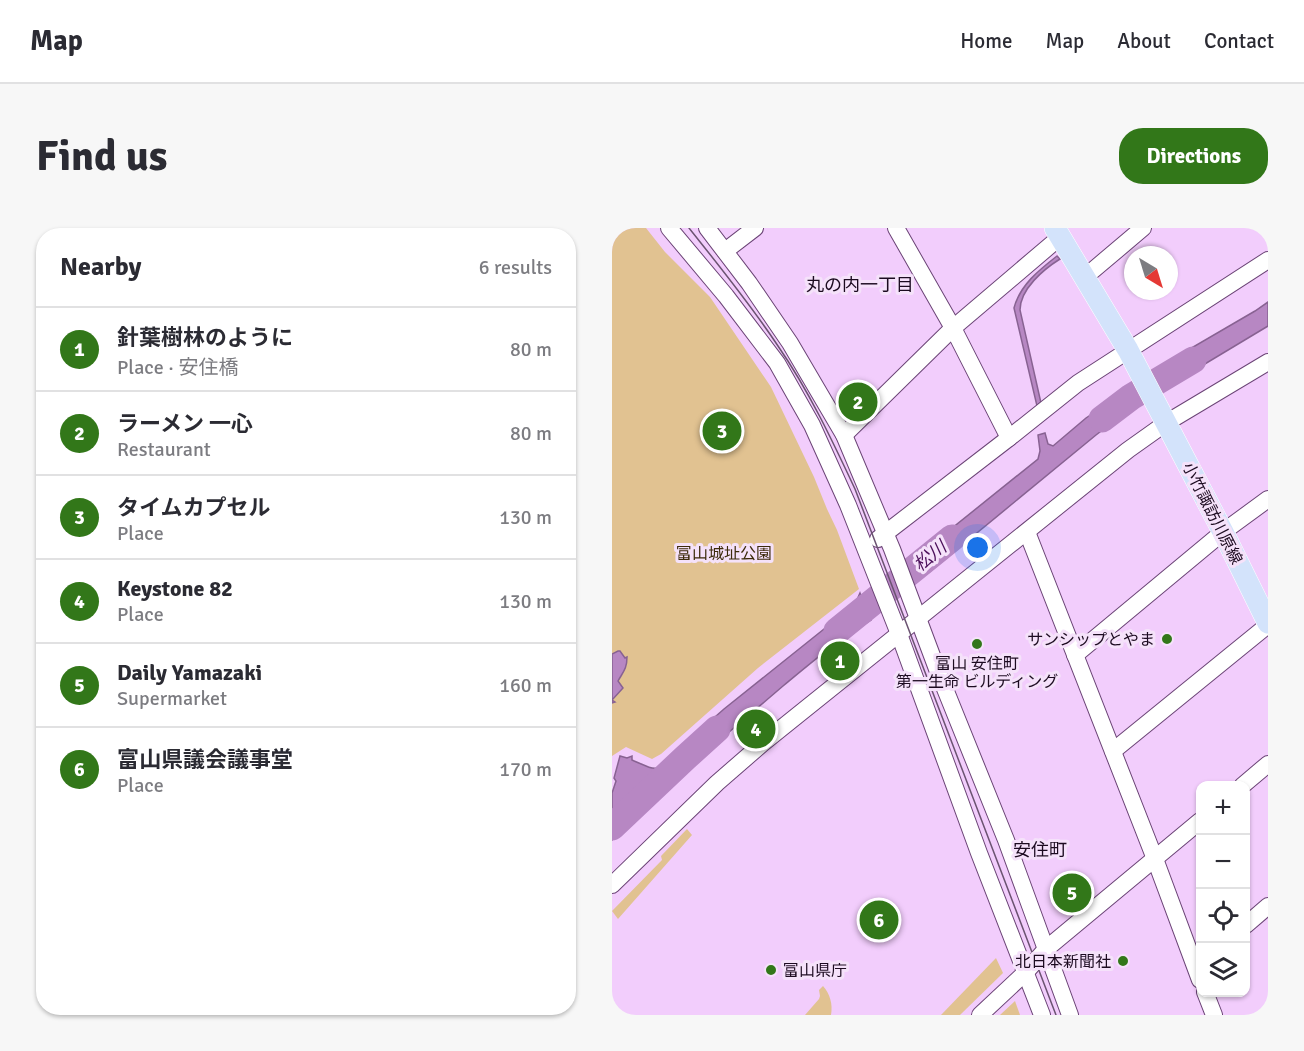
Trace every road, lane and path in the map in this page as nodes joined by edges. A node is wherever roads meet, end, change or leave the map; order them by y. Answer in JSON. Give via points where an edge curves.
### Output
{"nodes":[{"id":1,"x":669,"y":228,"type":"edge"},
{"id":2,"x":706,"y":228,"type":"edge"},
{"id":3,"x":755,"y":228,"type":"edge"},
{"id":4,"x":896,"y":228,"type":"edge"},
{"id":5,"x":1143,"y":228,"type":"edge"},
{"id":6,"x":1058,"y":232,"type":"edge"},
{"id":7,"x":725,"y":251,"type":"junction"},
{"id":8,"x":1268,"y":260,"type":"edge"},
{"id":9,"x":1085,"y":277,"type":"junction"},
{"id":10,"x":953,"y":328,"type":"junction"},
{"id":11,"x":1130,"y":354,"type":"junction"},
{"id":12,"x":1268,"y":362,"type":"edge"},
{"id":13,"x":1161,"y":414,"type":"junction"},
{"id":14,"x":844,"y":435,"type":"junction"},
{"id":15,"x":1009,"y":438,"type":"junction"},
{"id":16,"x":1268,"y":499,"type":"edge"},
{"id":17,"x":1027,"y":532,"type":"junction"},
{"id":18,"x":1222,"y":532,"type":"junction"},
{"id":19,"x":889,"y":541,"type":"junction"},
{"id":20,"x":868,"y":555,"type":"junction"},
{"id":21,"x":919,"y":618,"type":"junction"},
{"id":22,"x":1268,"y":624,"type":"edge"},
{"id":23,"x":899,"y":634,"type":"junction"},
{"id":24,"x":1075,"y":655,"type":"junction"},
{"id":25,"x":1113,"y":751,"type":"junction"},
{"id":26,"x":1268,"y":764,"type":"edge"},
{"id":27,"x":1248,"y":781,"type":"edge"},
{"id":28,"x":1196,"y":824,"type":"edge"},
{"id":29,"x":1155,"y":859,"type":"junction"},
{"id":30,"x":612,"y":885,"type":"edge"},
{"id":31,"x":1268,"y":906,"type":"edge"},
{"id":32,"x":1250,"y":921,"type":"edge"},
{"id":33,"x":1046,"y":950,"type":"junction"},
{"id":34,"x":1196,"y":962,"type":"edge"},
{"id":35,"x":1026,"y":972,"type":"junction"},
{"id":36,"x":1207,"y":997,"type":"edge"},
{"id":37,"x":980,"y":1015,"type":"edge"},
{"id":38,"x":1042,"y":1015,"type":"edge"},
{"id":39,"x":1070,"y":1015,"type":"edge"},
{"id":40,"x":1214,"y":1015,"type":"edge"}],
"edges":[{"from":1,"to":20,"type":"street","via":[[777,363],[812,425]]},
{"from":2,"to":7,"type":"street"},
{"from":3,"to":7,"type":"street"},
{"from":4,"to":10,"type":"street"},
{"from":5,"to":9,"type":"street"},
{"from":6,"to":9,"type":"main road"},
{"from":6,"to":10,"type":"street"},
{"from":7,"to":14,"type":"street","via":[[790,343]]},
{"from":8,"to":11,"type":"street"},
{"from":9,"to":11,"type":"main road"},
{"from":10,"to":14,"type":"street"},
{"from":10,"to":15,"type":"street"},
{"from":11,"to":13,"type":"main road","name":"小竹諏訪川原線"},
{"from":11,"to":15,"type":"street","via":[[1078,383]]},
{"from":12,"to":13,"type":"street"},
{"from":13,"to":17,"type":"street","via":[[1128,450]]},
{"from":13,"to":18,"type":"main road","name":"小竹諏訪川原線"},
{"from":14,"to":19,"type":"street"},
{"from":15,"to":19,"type":"street"},
{"from":16,"to":18,"type":"street"},
{"from":17,"to":21,"type":"street"},
{"from":17,"to":24,"type":"street"},
{"from":18,"to":22,"type":"main road","name":"小竹諏訪川原線"},
{"from":18,"to":24,"type":"street"},
{"from":19,"to":20,"type":"street"},
{"from":19,"to":21,"type":"street"},
{"from":20,"to":23,"type":"street"},
{"from":21,"to":23,"type":"street"},
{"from":21,"to":33,"type":"street"},
{"from":22,"to":25,"type":"street"},
{"from":23,"to":30,"type":"street","via":[[732,770]]},
{"from":23,"to":35,"type":"street"},
{"from":24,"to":25,"type":"street"},
{"from":25,"to":29,"type":"street"},
{"from":26,"to":27,"type":"street"},
{"from":28,"to":29,"type":"street"},
{"from":29,"to":33,"type":"street"},
{"from":29,"to":34,"type":"street"},
{"from":31,"to":32,"type":"street"},
{"from":33,"to":35,"type":"street"},
{"from":33,"to":39,"type":"street"},
{"from":35,"to":37,"type":"street"},
{"from":35,"to":38,"type":"street"},
{"from":36,"to":40,"type":"street"}]}
